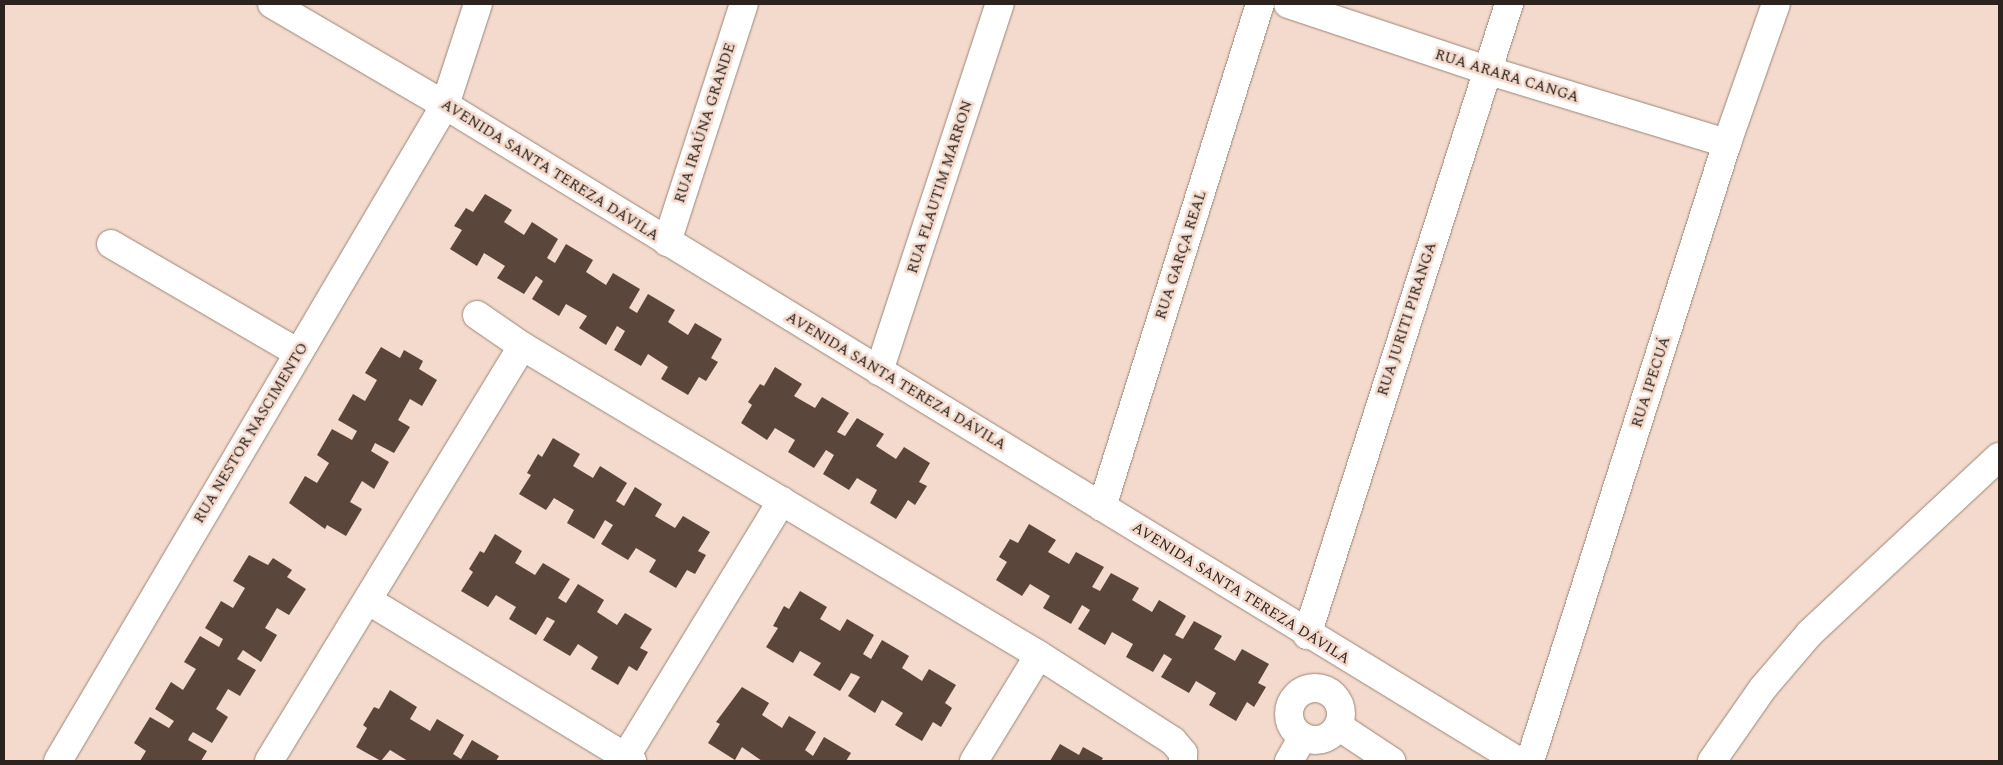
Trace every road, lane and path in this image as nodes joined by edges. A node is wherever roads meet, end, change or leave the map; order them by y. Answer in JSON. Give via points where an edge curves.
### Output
{"nodes":[{"id":1,"x":272,"y":4,"type":"edge"},
{"id":2,"x":478,"y":4,"type":"edge"},
{"id":3,"x":744,"y":4,"type":"edge"},
{"id":4,"x":1000,"y":4,"type":"edge"},
{"id":5,"x":1260,"y":4,"type":"edge"},
{"id":6,"x":1288,"y":4,"type":"edge"},
{"id":7,"x":1509,"y":4,"type":"edge"},
{"id":8,"x":1776,"y":4,"type":"edge"},
{"id":9,"x":1486,"y":70,"type":"junction"},
{"id":10,"x":446,"y":105,"type":"junction"},
{"id":11,"x":1727,"y":143,"type":"junction"},
{"id":12,"x":667,"y":242,"type":"junction"},
{"id":13,"x":111,"y":244,"type":"dead end"},
{"id":14,"x":477,"y":315,"type":"dead end"},
{"id":15,"x":522,"y":346,"type":"junction"},
{"id":16,"x":298,"y":352,"type":"junction"},
{"id":17,"x":879,"y":371,"type":"junction"},
{"id":18,"x":1999,"y":457,"type":"edge"},
{"id":19,"x":782,"y":501,"type":"junction"},
{"id":20,"x":1102,"y":507,"type":"junction"},
{"id":21,"x":369,"y":602,"type":"junction"},
{"id":22,"x":1307,"y":635,"type":"junction"},
{"id":23,"x":1039,"y":656,"type":"junction"},
{"id":24,"x":1338,"y":726,"type":"junction"},
{"id":25,"x":1303,"y":737,"type":"junction"},
{"id":26,"x":627,"y":760,"type":"edge"},
{"id":27,"x":58,"y":761,"type":"edge"},
{"id":28,"x":269,"y":761,"type":"edge"},
{"id":29,"x":974,"y":761,"type":"edge"},
{"id":30,"x":1183,"y":761,"type":"edge"},
{"id":31,"x":1289,"y":761,"type":"edge"},
{"id":32,"x":1391,"y":761,"type":"edge"},
{"id":33,"x":1518,"y":761,"type":"edge"},
{"id":34,"x":1530,"y":761,"type":"edge"},
{"id":35,"x":1712,"y":761,"type":"edge"}],
"edges":[{"from":1,"to":10,"type":"street","name":"AVENIDA SANTA TEREZA DÁVILA"},
{"from":2,"to":10,"type":"street","name":"RUA NESTOR NASCIMENTO"},
{"from":3,"to":12,"type":"street","name":"RUA IRAÚNA GRANDE"},
{"from":4,"to":17,"type":"street","name":"RUA FLAUTIM MARRON"},
{"from":5,"to":20,"type":"street","name":"RUA GARÇA REAL"},
{"from":6,"to":9,"type":"street","name":"RUA ARARA CANGA"},
{"from":7,"to":9,"type":"street","name":"RUA JURITI PIRANGA"},
{"from":8,"to":11,"type":"street","name":"RUA IPECUÁ"},
{"from":9,"to":11,"type":"street","name":"RUA ARARA CANGA"},
{"from":9,"to":22,"type":"street","name":"RUA JURITI PIRANGA"},
{"from":10,"to":12,"type":"street","name":"AVENIDA SANTA TEREZA DÁVILA"},
{"from":10,"to":16,"type":"street","name":"RUA NESTOR NASCIMENTO"},
{"from":11,"to":34,"type":"street","name":"RUA IPECUÁ"},
{"from":12,"to":17,"type":"street","name":"AVENIDA SANTA TEREZA DÁVILA"},
{"from":13,"to":16,"type":"street"},
{"from":14,"to":15,"type":"street"},
{"from":15,"to":19,"type":"street"},
{"from":15,"to":21,"type":"street"},
{"from":16,"to":27,"type":"street","name":"RUA NESTOR NASCIMENTO"},
{"from":17,"to":20,"type":"street","name":"AVENIDA SANTA TEREZA DÁVILA"},
{"from":18,"to":35,"type":"street","via":[[1810,633],[1763,688]]},
{"from":19,"to":23,"type":"street"},
{"from":19,"to":26,"type":"street"},
{"from":20,"to":22,"type":"street","name":"AVENIDA SANTA TEREZA DÁVILA"},
{"from":21,"to":26,"type":"street"},
{"from":21,"to":28,"type":"street"},
{"from":22,"to":33,"type":"street","name":"AVENIDA SANTA TEREZA DÁVILA"},
{"from":23,"to":29,"type":"street"},
{"from":23,"to":30,"type":"street","via":[[1173,740],[1183,753]]},
{"from":24,"to":25,"type":"street","via":[[1326,737]]},
{"from":24,"to":25,"type":"street","via":[[1341,711],[1334,696],[1320,689],[1304,690],[1292,702],[1290,709],[1292,725]]},
{"from":24,"to":32,"type":"street"},
{"from":25,"to":31,"type":"street"}]}
